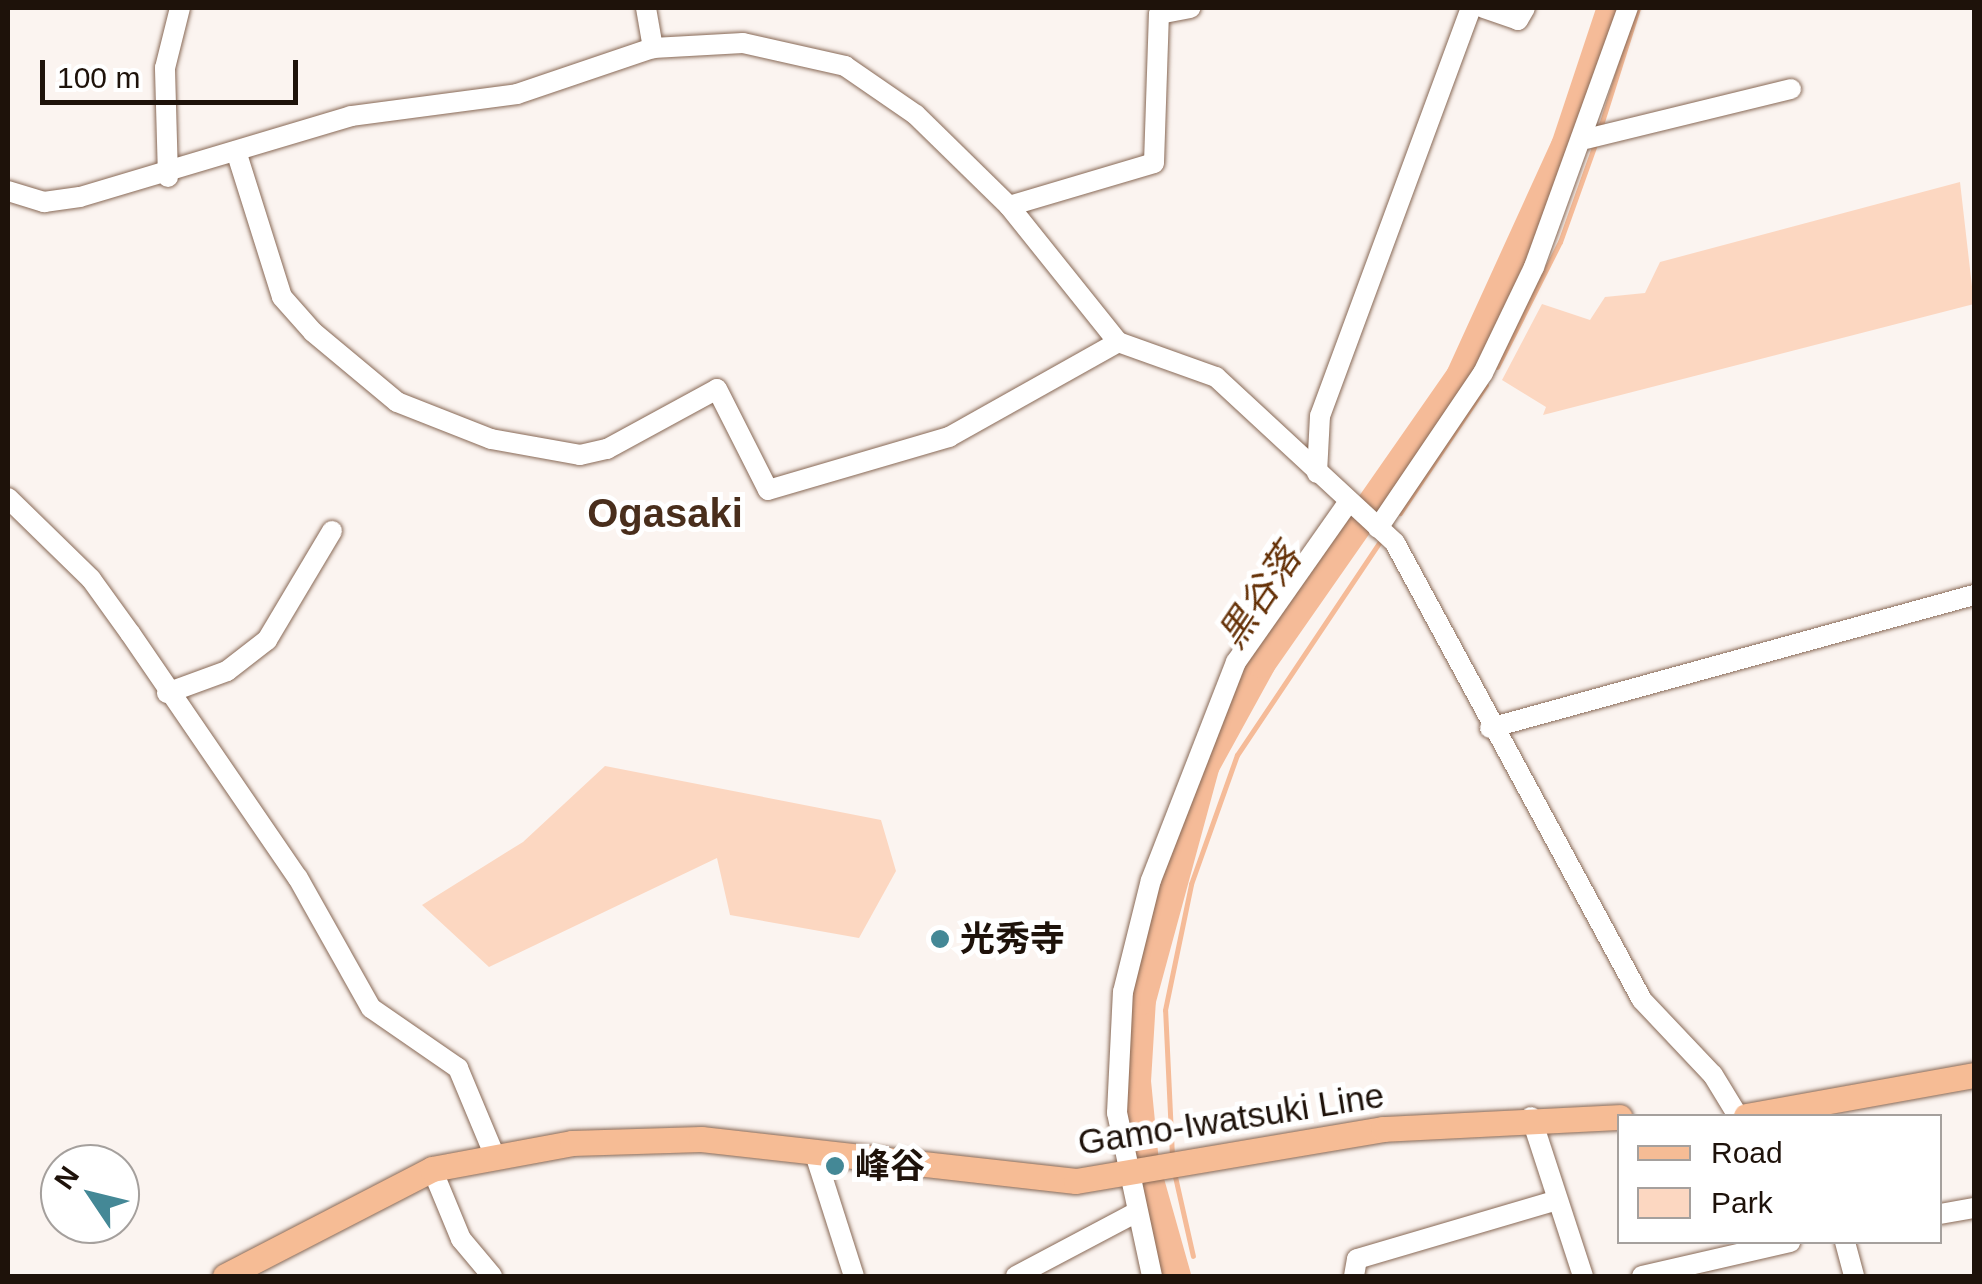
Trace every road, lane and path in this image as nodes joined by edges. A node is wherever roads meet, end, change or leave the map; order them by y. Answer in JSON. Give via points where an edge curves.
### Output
{"nodes":[{"id":1,"x":180,"y":8,"type":"edge"},
{"id":2,"x":646,"y":8,"type":"edge"},
{"id":3,"x":1190,"y":8,"type":"edge"},
{"id":4,"x":1470,"y":8,"type":"edge"},
{"id":5,"x":1484,"y":8,"type":"edge"},
{"id":6,"x":1525,"y":8,"type":"edge"},
{"id":7,"x":1628,"y":8,"type":"edge"},
{"id":8,"x":653,"y":48,"type":"junction"},
{"id":9,"x":1791,"y":89,"type":"dead end"},
{"id":10,"x":1586,"y":139,"type":"junction"},
{"id":11,"x":236,"y":152,"type":"junction"},
{"id":12,"x":168,"y":177,"type":"junction"},
{"id":13,"x":8,"y":192,"type":"edge"},
{"id":14,"x":1010,"y":206,"type":"junction"},
{"id":15,"x":1118,"y":342,"type":"junction"},
{"id":16,"x":1318,"y":473,"type":"junction"},
{"id":17,"x":8,"y":498,"type":"edge"},
{"id":18,"x":1350,"y":506,"type":"junction"},
{"id":19,"x":1374,"y":525,"type":"junction"},
{"id":20,"x":332,"y":531,"type":"dead end"},
{"id":21,"x":1974,"y":594,"type":"edge"},
{"id":22,"x":167,"y":693,"type":"junction"},
{"id":23,"x":1490,"y":728,"type":"junction"},
{"id":24,"x":1974,"y":1075,"type":"edge"},
{"id":25,"x":1737,"y":1114,"type":"edge"},
{"id":26,"x":1757,"y":1114,"type":"edge"},
{"id":27,"x":1531,"y":1117,"type":"junction"},
{"id":28,"x":1617,"y":1118,"type":"edge"},
{"id":29,"x":814,"y":1151,"type":"junction"},
{"id":30,"x":494,"y":1154,"type":"junction"},
{"id":31,"x":432,"y":1170,"type":"junction"},
{"id":32,"x":1142,"y":1176,"type":"junction"},
{"id":33,"x":1557,"y":1200,"type":"junction"},
{"id":34,"x":1974,"y":1208,"type":"edge"},
{"id":35,"x":1136,"y":1213,"type":"junction"},
{"id":36,"x":1942,"y":1214,"type":"edge"},
{"id":37,"x":1770,"y":1244,"type":"edge"},
{"id":38,"x":1846,"y":1244,"type":"edge"},
{"id":39,"x":1730,"y":1248,"type":"edge"},
{"id":40,"x":225,"y":1276,"type":"edge"},
{"id":41,"x":492,"y":1276,"type":"edge"},
{"id":42,"x":854,"y":1276,"type":"edge"},
{"id":43,"x":1016,"y":1276,"type":"edge"},
{"id":44,"x":1152,"y":1276,"type":"edge"},
{"id":45,"x":1354,"y":1276,"type":"edge"},
{"id":46,"x":1583,"y":1276,"type":"edge"},
{"id":47,"x":1642,"y":1276,"type":"edge"},
{"id":48,"x":1854,"y":1276,"type":"edge"}],
"edges":[{"from":1,"to":12,"type":"street","via":[[165,68]]},
{"from":2,"to":8,"type":"street"},
{"from":3,"to":14,"type":"street","via":[[1159,14],[1154,164]]},
{"from":4,"to":16,"type":"street","via":[[1320,416]]},
{"from":5,"to":6,"type":"street","via":[[1518,20]]},
{"from":7,"to":10,"type":"street"},
{"from":8,"to":11,"type":"street","via":[[517,94],[351,116]]},
{"from":8,"to":14,"type":"street","via":[[743,43],[846,66],[916,115]]},
{"from":9,"to":10,"type":"street"},
{"from":10,"to":19,"type":"street","via":[[1483,373]]},
{"from":11,"to":12,"type":"street"},
{"from":11,"to":15,"type":"street","via":[[282,297],[313,332],[397,402],[491,439],[580,455],[717,389],[768,490],[949,437]]},
{"from":12,"to":13,"type":"street","via":[[44,202]]},
{"from":14,"to":15,"type":"street"},
{"from":15,"to":16,"type":"street","via":[[1216,377]]},
{"from":16,"to":18,"type":"street"},
{"from":17,"to":22,"type":"street","via":[[91,579]]},
{"from":18,"to":19,"type":"street"},
{"from":18,"to":32,"type":"street","via":[[1236,662],[1151,880],[1118,1050]]},
{"from":19,"to":23,"type":"street","via":[[1395,543]]},
{"from":20,"to":22,"type":"street","via":[[266,640],[227,671]]},
{"from":21,"to":23,"type":"street"},
{"from":22,"to":30,"type":"street","via":[[298,878],[353,986],[458,1068]]},
{"from":23,"to":25,"type":"street","via":[[1651,1014],[1713,1075]]},
{"from":24,"to":26,"type":"main road"},
{"from":27,"to":28,"type":"main road","name":"Gamo-Iwatsuki Line"},
{"from":27,"to":32,"type":"main road","name":"Gamo-Iwatsuki Line","via":[[1329,1136]]},
{"from":27,"to":33,"type":"street"},
{"from":29,"to":30,"type":"main road","name":"Gamo-Iwatsuki Line","via":[[658,1137]]},
{"from":29,"to":32,"type":"main road","name":"Gamo-Iwatsuki Line","via":[[1033,1180]]},
{"from":29,"to":42,"type":"street"},
{"from":30,"to":31,"type":"main road","name":"Gamo-Iwatsuki Line"},
{"from":31,"to":40,"type":"main road","name":"Gamo-Iwatsuki Line"},
{"from":31,"to":41,"type":"street","via":[[461,1239]]},
{"from":32,"to":35,"type":"street"},
{"from":33,"to":45,"type":"street","via":[[1357,1259]]},
{"from":33,"to":46,"type":"street"},
{"from":34,"to":36,"type":"street"},
{"from":35,"to":43,"type":"street"},
{"from":35,"to":44,"type":"street"},
{"from":37,"to":39,"type":"street"},
{"from":38,"to":48,"type":"street"},
{"from":39,"to":47,"type":"street"}]}
